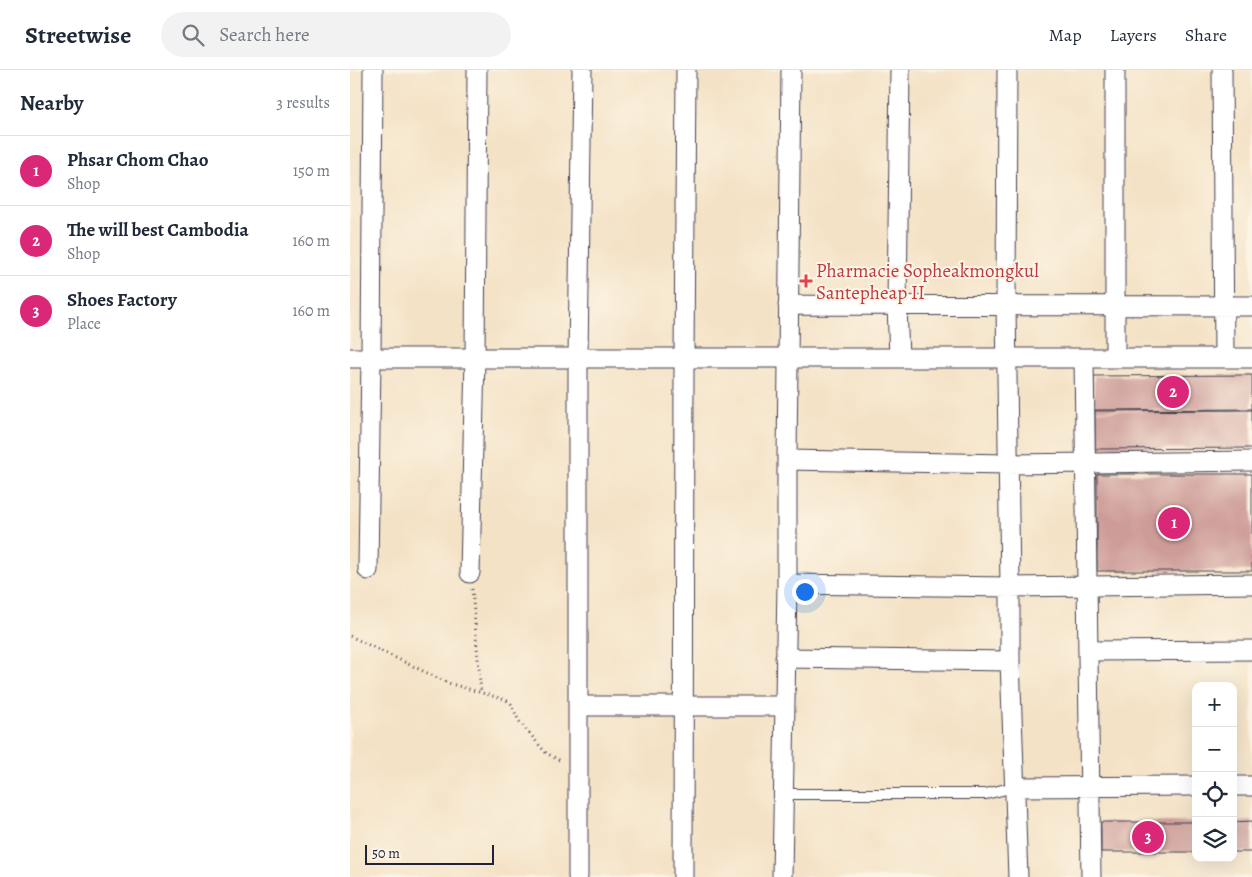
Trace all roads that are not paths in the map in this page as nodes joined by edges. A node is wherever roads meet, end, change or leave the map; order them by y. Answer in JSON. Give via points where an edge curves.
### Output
{"nodes":[{"id":1,"x":372,"y":70,"type":"edge"},
{"id":2,"x":477,"y":70,"type":"edge"},
{"id":3,"x":582,"y":70,"type":"edge"},
{"id":4,"x":686,"y":70,"type":"edge"},
{"id":5,"x":791,"y":70,"type":"edge"},
{"id":6,"x":900,"y":70,"type":"edge"},
{"id":7,"x":1007,"y":70,"type":"edge"},
{"id":8,"x":1115,"y":70,"type":"edge"},
{"id":9,"x":1222,"y":70,"type":"edge"},
{"id":10,"x":788,"y":305,"type":"junction"},
{"id":11,"x":897,"y":305,"type":"junction"},
{"id":12,"x":1006,"y":306,"type":"junction"},
{"id":13,"x":1116,"y":306,"type":"junction"},
{"id":14,"x":1224,"y":306,"type":"junction"},
{"id":15,"x":1252,"y":306,"type":"edge"},
{"id":16,"x":350,"y":358,"type":"edge"},
{"id":17,"x":371,"y":358,"type":"junction"},
{"id":18,"x":475,"y":358,"type":"junction"},
{"id":19,"x":578,"y":358,"type":"junction"},
{"id":20,"x":684,"y":358,"type":"junction"},
{"id":21,"x":788,"y":358,"type":"junction"},
{"id":22,"x":899,"y":358,"type":"junction"},
{"id":23,"x":1006,"y":358,"type":"junction"},
{"id":24,"x":1084,"y":358,"type":"junction"},
{"id":25,"x":1115,"y":358,"type":"junction"},
{"id":26,"x":1224,"y":358,"type":"junction"},
{"id":27,"x":1252,"y":358,"type":"edge"},
{"id":28,"x":787,"y":460,"type":"junction"},
{"id":29,"x":1252,"y":461,"type":"edge"},
{"id":30,"x":1086,"y":463,"type":"junction"},
{"id":31,"x":1008,"y":464,"type":"junction"},
{"id":32,"x":368,"y":570,"type":"dead end"},
{"id":33,"x":470,"y":572,"type":"road end"},
{"id":34,"x":787,"y":584,"type":"junction"},
{"id":35,"x":1252,"y":584,"type":"edge"},
{"id":36,"x":1087,"y":586,"type":"junction"},
{"id":37,"x":1010,"y":587,"type":"junction"},
{"id":38,"x":1252,"y":650,"type":"edge"},
{"id":39,"x":1088,"y":651,"type":"junction"},
{"id":40,"x":785,"y":658,"type":"junction"},
{"id":41,"x":1010,"y":660,"type":"junction"},
{"id":42,"x":579,"y":706,"type":"junction"},
{"id":43,"x":682,"y":706,"type":"junction"},
{"id":44,"x":784,"y":706,"type":"junction"},
{"id":45,"x":1090,"y":786,"type":"junction"},
{"id":46,"x":1192,"y":786,"type":"edge"},
{"id":47,"x":1237,"y":786,"type":"edge"},
{"id":48,"x":1252,"y":786,"type":"edge"},
{"id":49,"x":1014,"y":787,"type":"junction"},
{"id":50,"x":782,"y":794,"type":"junction"},
{"id":51,"x":578,"y":877,"type":"edge"},
{"id":52,"x":683,"y":877,"type":"edge"},
{"id":53,"x":782,"y":877,"type":"edge"},
{"id":54,"x":1018,"y":877,"type":"edge"},
{"id":55,"x":1091,"y":877,"type":"edge"}],
"edges":[{"from":1,"to":17,"type":"street"},
{"from":2,"to":18,"type":"street"},
{"from":3,"to":19,"type":"street"},
{"from":4,"to":20,"type":"street"},
{"from":5,"to":10,"type":"street"},
{"from":6,"to":11,"type":"street"},
{"from":7,"to":12,"type":"street"},
{"from":8,"to":13,"type":"street"},
{"from":9,"to":14,"type":"street"},
{"from":10,"to":11,"type":"street"},
{"from":10,"to":21,"type":"street"},
{"from":11,"to":12,"type":"street"},
{"from":11,"to":22,"type":"street"},
{"from":12,"to":13,"type":"street"},
{"from":12,"to":23,"type":"street"},
{"from":13,"to":14,"type":"street"},
{"from":13,"to":25,"type":"street"},
{"from":14,"to":15,"type":"street"},
{"from":14,"to":26,"type":"street"},
{"from":16,"to":17,"type":"street"},
{"from":17,"to":18,"type":"street"},
{"from":17,"to":32,"type":"street"},
{"from":18,"to":19,"type":"street"},
{"from":18,"to":33,"type":"street"},
{"from":19,"to":20,"type":"street"},
{"from":19,"to":42,"type":"street"},
{"from":20,"to":21,"type":"street"},
{"from":20,"to":43,"type":"street"},
{"from":21,"to":22,"type":"street"},
{"from":21,"to":28,"type":"street"},
{"from":22,"to":23,"type":"street"},
{"from":23,"to":24,"type":"street"},
{"from":23,"to":31,"type":"street"},
{"from":24,"to":25,"type":"street"},
{"from":24,"to":30,"type":"street"},
{"from":25,"to":26,"type":"street"},
{"from":26,"to":27,"type":"street"},
{"from":28,"to":31,"type":"street"},
{"from":28,"to":34,"type":"street"},
{"from":29,"to":30,"type":"street"},
{"from":30,"to":31,"type":"street"},
{"from":30,"to":36,"type":"street"},
{"from":31,"to":37,"type":"street"},
{"from":34,"to":37,"type":"street"},
{"from":34,"to":40,"type":"street"},
{"from":35,"to":36,"type":"street"},
{"from":36,"to":37,"type":"street"},
{"from":36,"to":39,"type":"street"},
{"from":37,"to":41,"type":"street"},
{"from":38,"to":39,"type":"street"},
{"from":39,"to":45,"type":"street"},
{"from":40,"to":41,"type":"street"},
{"from":40,"to":44,"type":"street"},
{"from":41,"to":49,"type":"street"},
{"from":42,"to":43,"type":"street"},
{"from":42,"to":51,"type":"street"},
{"from":43,"to":44,"type":"street"},
{"from":43,"to":52,"type":"street"},
{"from":44,"to":50,"type":"street"},
{"from":45,"to":46,"type":"street"},
{"from":45,"to":49,"type":"street"},
{"from":45,"to":55,"type":"street"},
{"from":47,"to":48,"type":"street"},
{"from":49,"to":50,"type":"lane","via":[[986,794]]},
{"from":49,"to":54,"type":"street"},
{"from":50,"to":53,"type":"street"}]}
